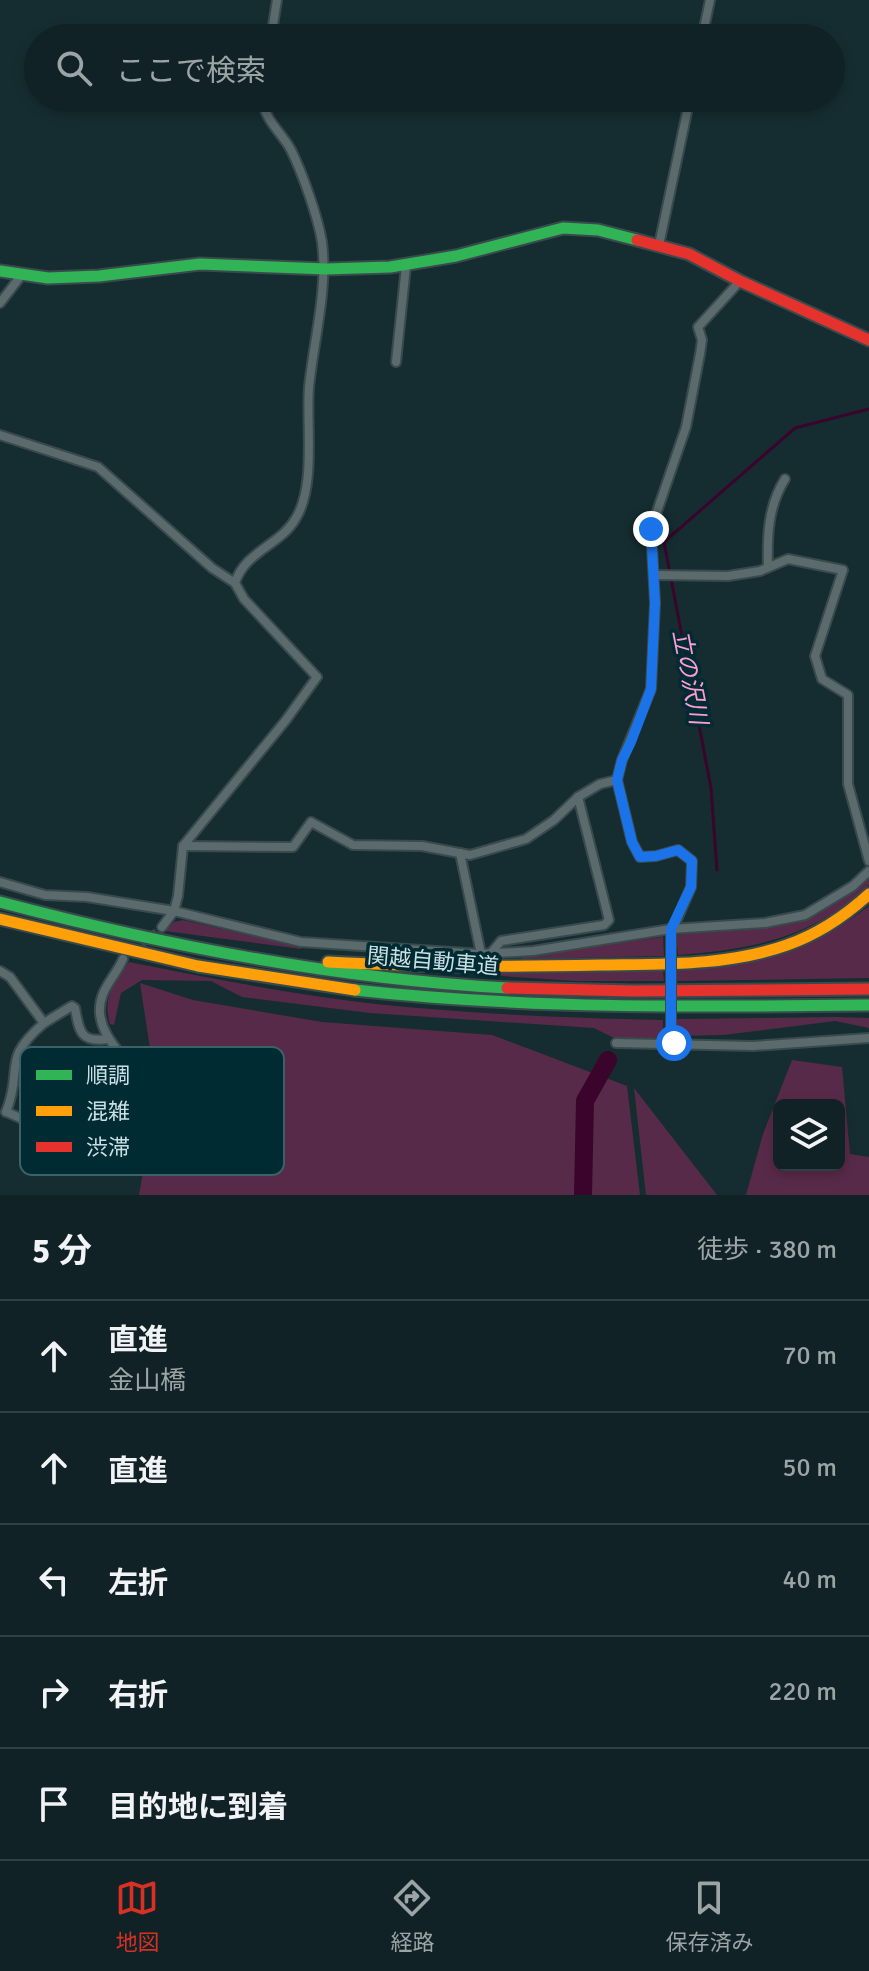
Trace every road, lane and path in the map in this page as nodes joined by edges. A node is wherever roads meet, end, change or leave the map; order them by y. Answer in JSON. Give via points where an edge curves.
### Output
{"nodes":[{"id":1,"x":277,"y":0,"type":"edge"},
{"id":2,"x":710,"y":0,"type":"edge"},
{"id":3,"x":273,"y":24,"type":"edge"},
{"id":4,"x":705,"y":24,"type":"edge"},
{"id":5,"x":266,"y":112,"type":"edge"},
{"id":6,"x":687,"y":112,"type":"edge"},
{"id":7,"x":659,"y":245,"type":"junction"},
{"id":8,"x":406,"y":266,"type":"junction"},
{"id":9,"x":324,"y":269,"type":"junction"},
{"id":10,"x":0,"y":271,"type":"edge"},
{"id":11,"x":20,"y":277,"type":"junction"},
{"id":12,"x":740,"y":281,"type":"junction"},
{"id":13,"x":0,"y":303,"type":"edge"},
{"id":14,"x":869,"y":340,"type":"edge"},
{"id":15,"x":396,"y":362,"type":"dead end"},
{"id":16,"x":0,"y":435,"type":"edge"},
{"id":17,"x":785,"y":479,"type":"dead end"},
{"id":18,"x":768,"y":567,"type":"junction"},
{"id":19,"x":654,"y":575,"type":"junction"},
{"id":20,"x":235,"y":583,"type":"junction"},
{"id":21,"x":617,"y":780,"type":"junction"},
{"id":22,"x":578,"y":797,"type":"junction"},
{"id":23,"x":183,"y":846,"type":"junction"},
{"id":24,"x":460,"y":853,"type":"junction"},
{"id":25,"x":869,"y":861,"type":"edge"},
{"id":26,"x":869,"y":871,"type":"edge"},
{"id":27,"x":0,"y":882,"type":"edge"},
{"id":28,"x":869,"y":894,"type":"edge"},
{"id":29,"x":0,"y":902,"type":"edge"},
{"id":30,"x":174,"y":911,"type":"junction"},
{"id":31,"x":0,"y":919,"type":"edge"},
{"id":32,"x":162,"y":927,"type":"tunnel mouth"},
{"id":33,"x":671,"y":932,"type":"junction"},
{"id":34,"x":188,"y":947,"type":"junction"},
{"id":35,"x":491,"y":953,"type":"junction"},
{"id":36,"x":481,"y":954,"type":"junction"},
{"id":37,"x":123,"y":959,"type":"tunnel mouth"},
{"id":38,"x":0,"y":971,"type":"edge"},
{"id":39,"x":869,"y":989,"type":"edge"},
{"id":40,"x":869,"y":1005,"type":"edge"},
{"id":41,"x":44,"y":1023,"type":"junction"},
{"id":42,"x":869,"y":1038,"type":"edge"},
{"id":43,"x":108,"y":1039,"type":"junction"},
{"id":44,"x":672,"y":1040,"type":"junction"},
{"id":45,"x":616,"y":1043,"type":"dead end"},
{"id":46,"x":20,"y":1047,"type":"edge"},
{"id":47,"x":20,"y":1047,"type":"edge"},
{"id":48,"x":114,"y":1047,"type":"edge"},
{"id":49,"x":3,"y":1115,"type":"edge"}],
"edges":[{"from":1,"to":3,"type":"street"},
{"from":2,"to":4,"type":"street"},
{"from":5,"to":9,"type":"street","via":[[297,161],[321,239]]},
{"from":6,"to":7,"type":"street"},
{"from":7,"to":8,"type":"main road","via":[[598,230],[563,228]]},
{"from":7,"to":12,"type":"main road"},
{"from":8,"to":9,"type":"main road"},
{"from":8,"to":15,"type":"street"},
{"from":9,"to":11,"type":"main road","via":[[204,263],[114,274]]},
{"from":9,"to":20,"type":"street","via":[[309,388],[304,501],[290,528],[247,562]]},
{"from":10,"to":11,"type":"main road"},
{"from":11,"to":13,"type":"street"},
{"from":12,"to":14,"type":"main road"},
{"from":12,"to":19,"type":"street","via":[[698,327],[702,340],[686,427],[651,529]]},
{"from":16,"to":20,"type":"street","via":[[98,467]]},
{"from":17,"to":18,"type":"street","via":[[767,535]]},
{"from":18,"to":19,"type":"street","via":[[728,576]]},
{"from":18,"to":25,"type":"street","via":[[788,559],[843,570],[815,656],[822,679],[848,695],[848,784]]},
{"from":19,"to":21,"type":"street","via":[[651,689]]},
{"from":20,"to":23,"type":"street","via":[[317,677]]},
{"from":21,"to":22,"type":"street"},
{"from":21,"to":33,"type":"street","via":[[640,857],[678,850],[692,861],[691,887]]},
{"from":22,"to":24,"type":"street","via":[[526,839],[470,855]]},
{"from":22,"to":35,"type":"street","via":[[609,920],[501,941]]},
{"from":23,"to":24,"type":"street","via":[[293,847],[311,822],[353,845],[422,846]]},
{"from":23,"to":30,"type":"street"},
{"from":24,"to":36,"type":"street"},
{"from":26,"to":33,"type":"street","via":[[805,915]]},
{"from":27,"to":30,"type":"street","via":[[45,895]]},
{"from":28,"to":34,"type":"main road","via":[[804,937],[716,960],[445,967],[299,960]]},
{"from":29,"to":34,"type":"main road","name":"関越自動車道"},
{"from":30,"to":32,"type":"street"},
{"from":30,"to":36,"type":"street","via":[[301,942]]},
{"from":31,"to":40,"type":"main road","name":"関越自動車道","via":[[182,962],[392,994],[556,1005]]},
{"from":33,"to":35,"type":"street"},
{"from":33,"to":44,"type":"street","bridge":true},
{"from":34,"to":39,"type":"main road","name":"関越自動車道","via":[[389,978],[538,989]]},
{"from":35,"to":36,"type":"street"},
{"from":37,"to":43,"type":"street","via":[[102,1000]]},
{"from":38,"to":41,"type":"street"},
{"from":41,"to":43,"type":"street","via":[[72,1006],[86,1037]]},
{"from":41,"to":47,"type":"street"},
{"from":42,"to":44,"type":"street","via":[[753,1046]]},
{"from":43,"to":48,"type":"street"},
{"from":44,"to":45,"type":"street"},
{"from":46,"to":49,"type":"street","via":[[13,1059],[13,1092]]}]}
